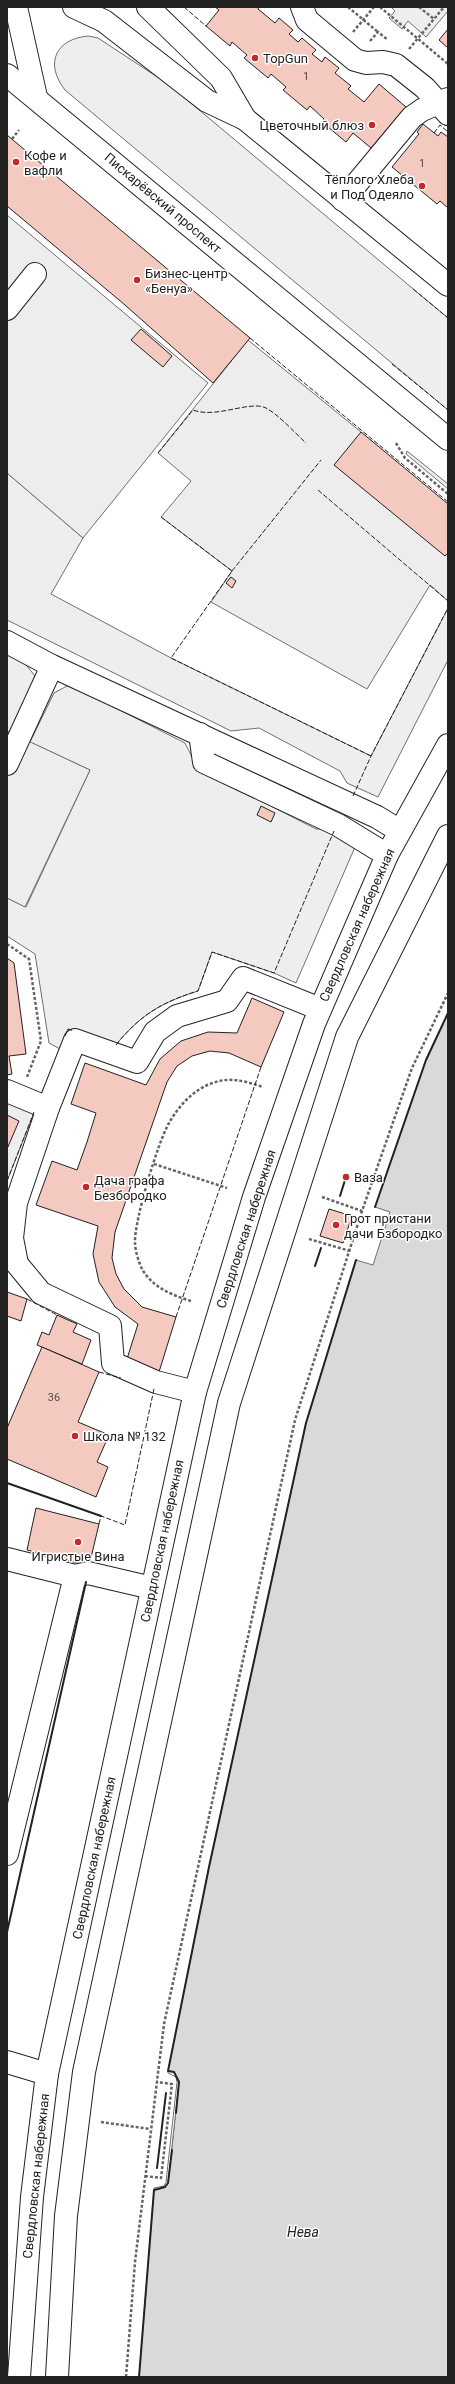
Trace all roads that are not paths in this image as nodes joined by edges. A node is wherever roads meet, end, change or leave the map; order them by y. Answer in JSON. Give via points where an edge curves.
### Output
{"nodes":[{"id":1,"x":16,"y":7,"type":"edge"},
{"id":2,"x":74,"y":7,"type":"edge"},
{"id":3,"x":302,"y":7,"type":"edge"},
{"id":4,"x":156,"y":9,"type":"edge"},
{"id":5,"x":7,"y":75,"type":"edge"},
{"id":6,"x":36,"y":98,"type":"junction"},
{"id":7,"x":445,"y":105,"type":"edge"},
{"id":8,"x":245,"y":119,"type":"junction"},
{"id":9,"x":343,"y":200,"type":"junction"},
{"id":10,"x":35,"y":274,"type":"dead end"},
{"id":11,"x":448,"y":285,"type":"edge"},
{"id":12,"x":7,"y":309,"type":"edge"},
{"id":13,"x":448,"y":439,"type":"edge"},
{"id":14,"x":7,"y":642,"type":"edge"},
{"id":15,"x":52,"y":666,"type":"junction"},
{"id":16,"x":200,"y":734,"type":"junction"},
{"id":17,"x":448,"y":745,"type":"edge"},
{"id":18,"x":7,"y":764,"type":"edge"},
{"id":19,"x":400,"y":831,"type":"junction"},
{"id":20,"x":448,"y":836,"type":"edge"},
{"id":21,"x":387,"y":855,"type":"junction"},
{"id":22,"x":320,"y":1009,"type":"junction"},
{"id":23,"x":13,"y":1094,"type":"edge"},
{"id":24,"x":48,"y":1108,"type":"junction"},
{"id":25,"x":195,"y":1392,"type":"junction"},
{"id":26,"x":7,"y":1560,"type":"edge"},
{"id":27,"x":74,"y":1576,"type":"junction"},
{"id":28,"x":152,"y":1588,"type":"junction"},
{"id":29,"x":7,"y":1854,"type":"edge"},
{"id":30,"x":7,"y":2062,"type":"edge"},
{"id":31,"x":47,"y":2074,"type":"junction"},
{"id":32,"x":19,"y":2377,"type":"edge"},
{"id":33,"x":56,"y":2377,"type":"edge"}],
"edges":[{"from":1,"to":6,"type":"main road"},
{"from":2,"to":8,"type":"main road","via":[[104,21],[207,102]]},
{"from":3,"to":7,"type":"main road","via":[[307,20],[355,60],[396,65]]},
{"from":4,"to":8,"type":"main road","via":[[221,78]]},
{"from":5,"to":6,"type":"main road","name":"Пискарёвский проспект"},
{"from":6,"to":13,"type":"main road","name":"Пискарёвский проспект"},
{"from":7,"to":9,"type":"main road","via":[[422,110],[412,117]]},
{"from":8,"to":9,"type":"main road"},
{"from":9,"to":11,"type":"main road"},
{"from":10,"to":12,"type":"main road"},
{"from":14,"to":15,"type":"main road"},
{"from":15,"to":16,"type":"main road"},
{"from":15,"to":18,"type":"main road"},
{"from":16,"to":19,"type":"main road","via":[[378,817]]},
{"from":16,"to":21,"type":"main road","via":[[204,762],[338,825]]},
{"from":17,"to":19,"type":"main road","name":"Свердловская набережная"},
{"from":19,"to":21,"type":"main road","name":"Свердловская набережная"},
{"from":20,"to":33,"type":"main road","via":[[347,1037],[229,1403],[84,2072],[68,2201]]},
{"from":21,"to":22,"type":"main road","name":"Свердловская набережная"},
{"from":22,"to":24,"type":"main road","via":[[243,978],[227,1001],[177,1016],[155,1032],[137,1062],[75,1040]]},
{"from":22,"to":25,"type":"main road","name":"Свердловская набережная","via":[[254,1197]]},
{"from":23,"to":24,"type":"main road"},
{"from":24,"to":25,"type":"main road","via":[[16,1203],[12,1238],[17,1264],[41,1293],[110,1326],[113,1363],[156,1382]]},
{"from":25,"to":28,"type":"main road","name":"Свердловская набережная"},
{"from":26,"to":27,"type":"main road"},
{"from":27,"to":28,"type":"main road","via":[[88,1573]]},
{"from":27,"to":29,"type":"main road"},
{"from":28,"to":31,"type":"main road","name":"Свердловская набережная"},
{"from":30,"to":31,"type":"main road"},
{"from":31,"to":32,"type":"main road","name":"Свердловская набережная","via":[[32,2197]]}]}
